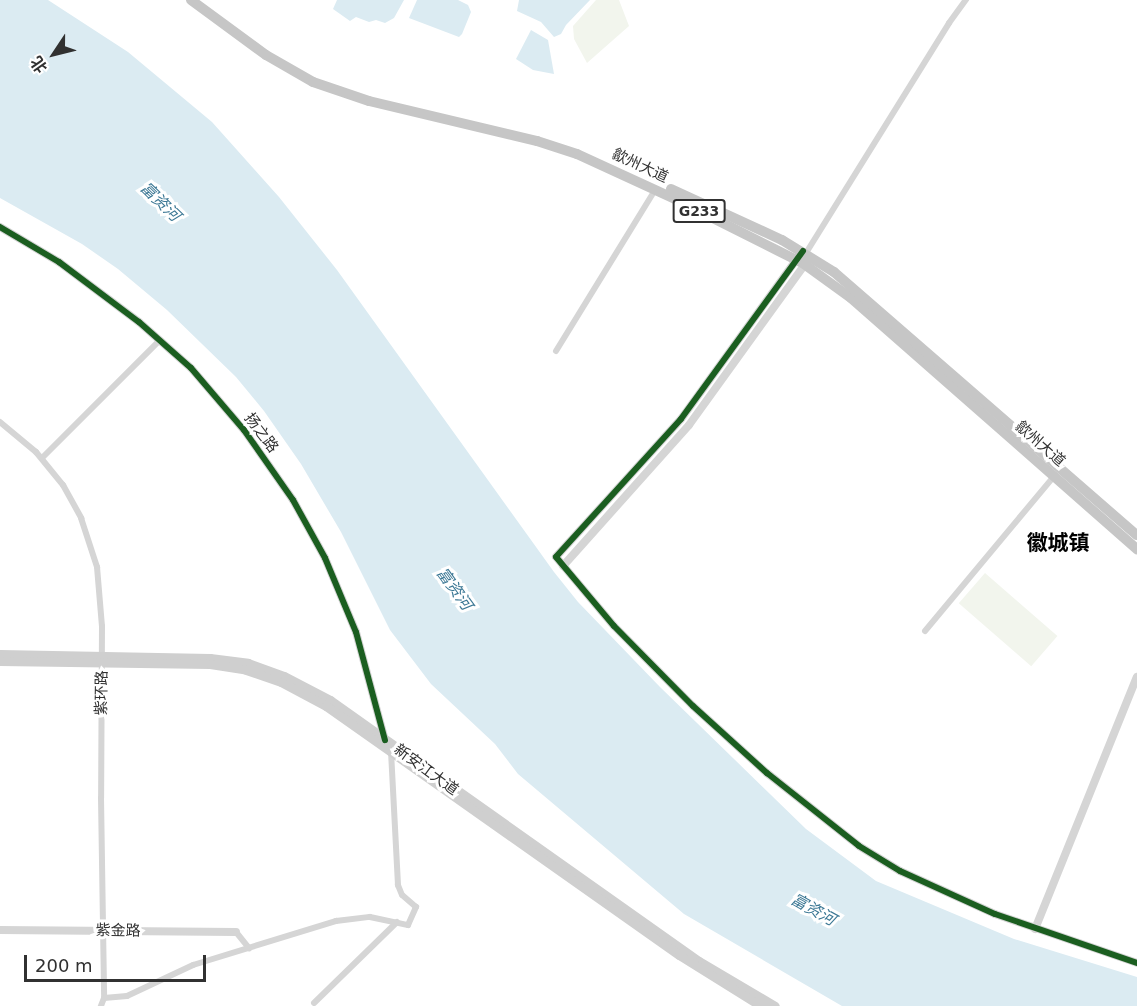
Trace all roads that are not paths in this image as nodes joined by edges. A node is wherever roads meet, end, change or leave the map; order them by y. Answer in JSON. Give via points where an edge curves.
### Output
{"nodes":[{"id":1,"x":191,"y":0,"type":"edge"},
{"id":2,"x":203,"y":0,"type":"edge"},
{"id":3,"x":966,"y":0,"type":"edge"},
{"id":4,"x":655,"y":190,"type":"junction"},
{"id":5,"x":0,"y":227,"type":"edge"},
{"id":6,"x":805,"y":257,"type":"junction"},
{"id":7,"x":160,"y":340,"type":"junction"},
{"id":8,"x":556,"y":351,"type":"dead end"},
{"id":9,"x":0,"y":422,"type":"edge"},
{"id":10,"x":42,"y":458,"type":"junction"},
{"id":11,"x":1054,"y":476,"type":"junction"},
{"id":12,"x":1137,"y":535,"type":"edge"},
{"id":13,"x":1137,"y":549,"type":"edge"},
{"id":14,"x":563,"y":566,"type":"junction"},
{"id":15,"x":925,"y":631,"type":"dead end"},
{"id":16,"x":0,"y":654,"type":"edge"},
{"id":17,"x":102,"y":659,"type":"junction"},
{"id":18,"x":0,"y":661,"type":"edge"},
{"id":19,"x":1137,"y":678,"type":"edge"},
{"id":20,"x":385,"y":740,"type":"junction"},
{"id":21,"x":391,"y":753,"type":"junction"},
{"id":22,"x":397,"y":922,"type":"junction"},
{"id":23,"x":1035,"y":929,"type":"junction"},
{"id":24,"x":0,"y":930,"type":"edge"},
{"id":25,"x":103,"y":931,"type":"junction"},
{"id":26,"x":236,"y":932,"type":"joint"},
{"id":27,"x":249,"y":948,"type":"junction"},
{"id":28,"x":1137,"y":963,"type":"edge"},
{"id":29,"x":104,"y":998,"type":"junction"},
{"id":30,"x":314,"y":1003,"type":"dead end"},
{"id":31,"x":101,"y":1006,"type":"edge"},
{"id":32,"x":761,"y":1006,"type":"edge"},
{"id":33,"x":775,"y":1006,"type":"edge"}],
"edges":[{"from":1,"to":4,"type":"highway","name":"歙州大道","number":"G233","via":[[278,63],[324,87],[560,148]]},
{"from":2,"to":6,"type":"highway","name":"歙州大道","number":"G233","via":[[270,49],[315,75],[371,94],[580,147],[714,207]]},
{"from":3,"to":6,"type":"street"},
{"from":4,"to":6,"type":"highway","name":"歙州大道","number":"G233"},
{"from":4,"to":8,"type":"street"},
{"from":5,"to":7,"type":"street","name":"扬之路","via":[[73,272]]},
{"from":6,"to":11,"type":"highway","name":"歙州大道","number":"G233"},
{"from":6,"to":12,"type":"highway","name":"歙州大道","number":"G233","via":[[857,290]]},
{"from":6,"to":14,"type":"street","via":[[694,418]]},
{"from":6,"to":14,"type":"street","via":[[681,419],[556,557]]},
{"from":7,"to":10,"type":"street"},
{"from":7,"to":20,"type":"street","name":"扬之路","via":[[230,411],[304,518],[356,632]]},
{"from":9,"to":10,"type":"street","name":"紫环路"},
{"from":10,"to":17,"type":"street","name":"紫环路","via":[[70,497],[89,539],[101,596]]},
{"from":11,"to":13,"type":"highway","name":"歙州大道","number":"G233"},
{"from":11,"to":15,"type":"street"},
{"from":14,"to":23,"type":"street","via":[[614,626],[686,700],[848,839],[916,879]]},
{"from":16,"to":17,"type":"main road","name":"新安江大道"},
{"from":17,"to":18,"type":"main road","name":"新安江大道"},
{"from":17,"to":20,"type":"main road","name":"新安江大道","via":[[210,658],[260,666],[319,693]]},
{"from":17,"to":21,"type":"main road","name":"新安江大道","via":[[210,664],[258,673],[315,699]]},
{"from":17,"to":25,"type":"street","name":"紫环路"},
{"from":19,"to":23,"type":"street"},
{"from":20,"to":33,"type":"main road","name":"新安江大道","via":[[699,961]]},
{"from":21,"to":22,"type":"street","via":[[398,885],[416,909],[408,925]]},
{"from":21,"to":32,"type":"main road","name":"新安江大道","via":[[687,961]]},
{"from":22,"to":27,"type":"street","via":[[344,919]]},
{"from":22,"to":30,"type":"street"},
{"from":23,"to":28,"type":"street"},
{"from":24,"to":25,"type":"street","name":"紫金路"},
{"from":25,"to":26,"type":"street","name":"紫金路"},
{"from":25,"to":29,"type":"street","name":"紫环路"},
{"from":26,"to":27,"type":"street"},
{"from":27,"to":29,"type":"street","via":[[193,965],[127,996]]},
{"from":29,"to":31,"type":"street"}]}
